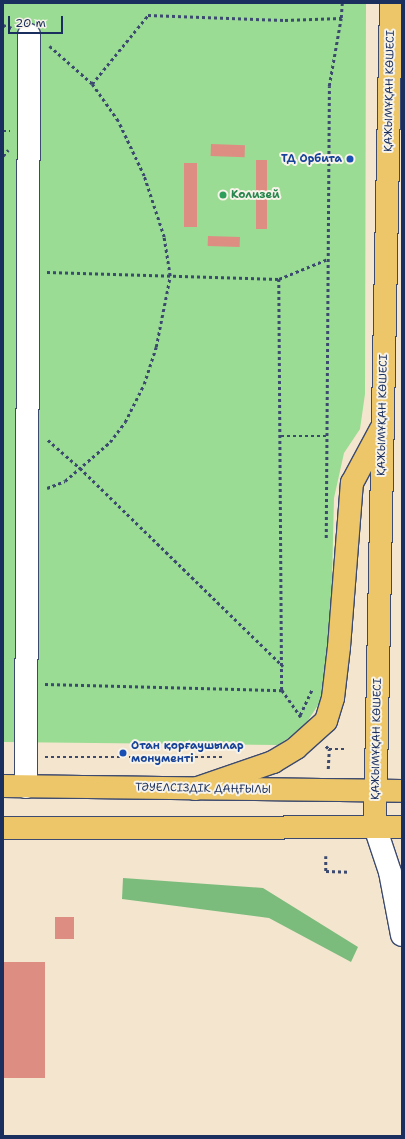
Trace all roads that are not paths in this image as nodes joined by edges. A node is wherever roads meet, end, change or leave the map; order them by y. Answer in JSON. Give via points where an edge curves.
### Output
{"nodes":[{"id":1,"x":392,"y":3,"type":"edge"},
{"id":2,"x":29,"y":35,"type":"road end"},
{"id":3,"x":383,"y":425,"type":"junction"},
{"id":4,"x":3,"y":786,"type":"edge"},
{"id":5,"x":26,"y":787,"type":"junction"},
{"id":6,"x":195,"y":789,"type":"junction"},
{"id":7,"x":376,"y":791,"type":"junction"},
{"id":8,"x":402,"y":791,"type":"edge"},
{"id":9,"x":3,"y":828,"type":"edge"},
{"id":10,"x":375,"y":828,"type":"junction"},
{"id":11,"x":402,"y":828,"type":"edge"},
{"id":12,"x":402,"y":935,"type":"edge"}],
"edges":[{"from":1,"to":3,"type":"main road","name":"ҚАЖЫМҰҚАН КӨШЕСІ"},
{"from":2,"to":5,"type":"street"},
{"from":3,"to":6,"type":"main road","via":[[352,483],[333,698],[326,721],[313,734],[274,762]]},
{"from":3,"to":7,"type":"main road","name":"ҚАЖЫМҰҚАН КӨШЕСІ"},
{"from":4,"to":5,"type":"main road","name":"ТӘУЕЛСІЗДІК ДАҢҒЫЛЫ"},
{"from":5,"to":6,"type":"main road","name":"ТӘУЕЛСІЗДІК ДАҢҒЫЛЫ"},
{"from":6,"to":7,"type":"main road","name":"ТӘУЕЛСІЗДІК ДАҢҒЫЛЫ"},
{"from":7,"to":8,"type":"main road","name":"ТӘУЕЛСІЗДІК ДАҢҒЫЛЫ"},
{"from":7,"to":10,"type":"main road","name":"ҚАЖЫМҰҚАН КӨШЕСІ"},
{"from":9,"to":10,"type":"main road"},
{"from":10,"to":11,"type":"main road"},
{"from":10,"to":12,"type":"street","via":[[390,872]]}]}
